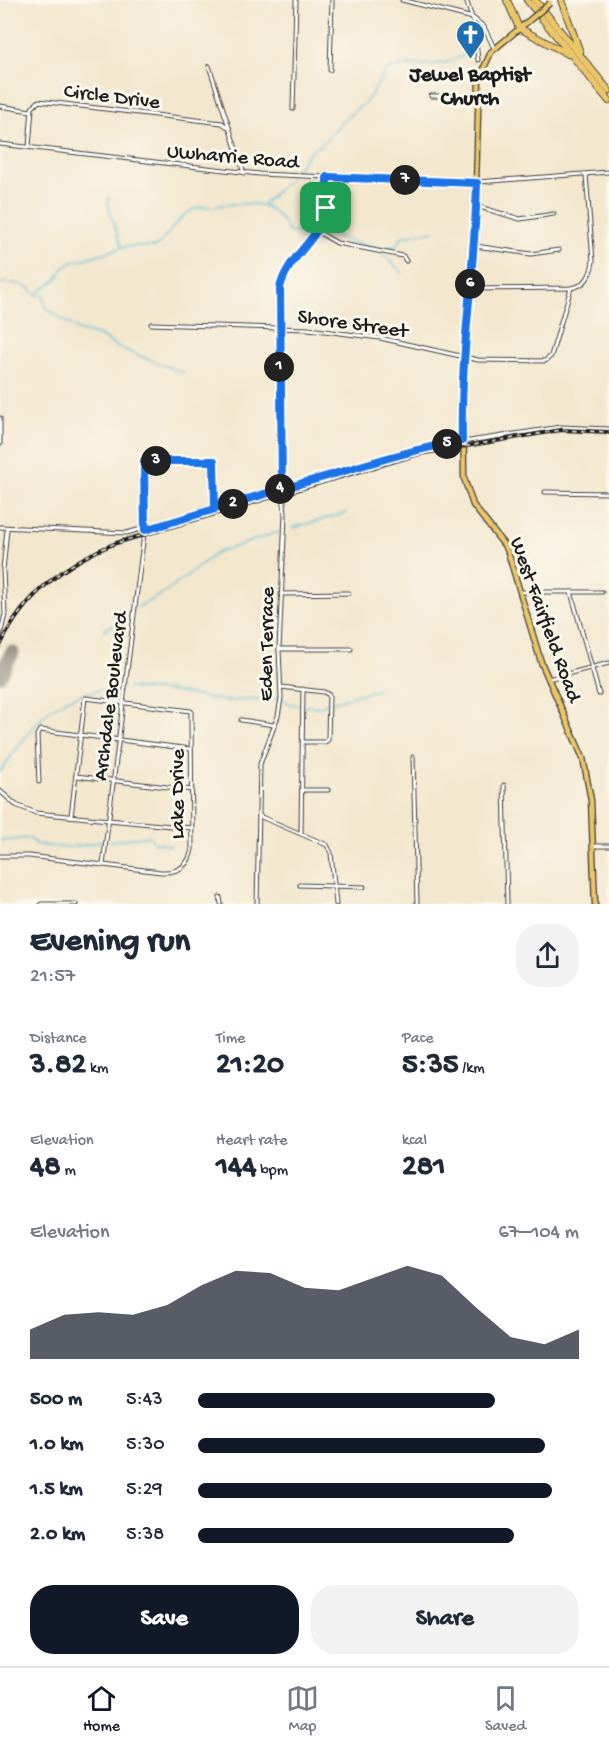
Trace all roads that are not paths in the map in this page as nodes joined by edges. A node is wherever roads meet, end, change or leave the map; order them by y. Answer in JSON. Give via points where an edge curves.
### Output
{"nodes":[{"id":1,"x":296,"y":0,"type":"edge"},
{"id":2,"x":332,"y":0,"type":"edge"},
{"id":3,"x":402,"y":0,"type":"edge"},
{"id":4,"x":465,"y":0,"type":"edge"},
{"id":5,"x":507,"y":0,"type":"edge"},
{"id":6,"x":527,"y":0,"type":"edge"},
{"id":7,"x":535,"y":0,"type":"edge"},
{"id":8,"x":561,"y":0,"type":"edge"},
{"id":9,"x":552,"y":2,"type":"edge"},
{"id":10,"x":472,"y":18,"type":"junction"},
{"id":11,"x":519,"y":28,"type":"junction"},
{"id":12,"x":494,"y":48,"type":"junction"},
{"id":13,"x":478,"y":60,"type":"dead end"},
{"id":14,"x":580,"y":60,"type":"junction"},
{"id":15,"x":209,"y":66,"type":"dead end"},
{"id":16,"x":330,"y":70,"type":"dead end"},
{"id":17,"x":609,"y":91,"type":"edge"},
{"id":18,"x":431,"y":96,"type":"dead end"},
{"id":19,"x":478,"y":96,"type":"junction"},
{"id":20,"x":609,"y":101,"type":"edge"},
{"id":21,"x":0,"y":106,"type":"edge"},
{"id":22,"x":293,"y":109,"type":"dead end"},
{"id":23,"x":31,"y":111,"type":"junction"},
{"id":24,"x":229,"y":128,"type":"junction"},
{"id":25,"x":0,"y":144,"type":"edge"},
{"id":26,"x":28,"y":147,"type":"junction"},
{"id":27,"x":609,"y":172,"type":"edge"},
{"id":28,"x":245,"y":173,"type":"junction"},
{"id":29,"x":586,"y":174,"type":"junction"},
{"id":30,"x":327,"y":177,"type":"junction"},
{"id":31,"x":477,"y":183,"type":"junction"},
{"id":32,"x":476,"y":206,"type":"junction"},
{"id":33,"x":555,"y":214,"type":"dead end"},
{"id":34,"x":318,"y":232,"type":"junction"},
{"id":35,"x":475,"y":246,"type":"junction"},
{"id":36,"x":559,"y":250,"type":"dead end"},
{"id":37,"x":406,"y":261,"type":"dead end"},
{"id":38,"x":571,"y":288,"type":"junction"},
{"id":39,"x":470,"y":289,"type":"junction"},
{"id":40,"x":151,"y":324,"type":"dead end"},
{"id":41,"x":279,"y":327,"type":"junction"},
{"id":42,"x":464,"y":357,"type":"junction"},
{"id":43,"x":0,"y":418,"type":"edge"},
{"id":44,"x":609,"y":429,"type":"edge"},
{"id":45,"x":462,"y":441,"type":"junction"},
{"id":46,"x":0,"y":444,"type":"edge"},
{"id":47,"x":282,"y":489,"type":"junction"},
{"id":48,"x":544,"y":492,"type":"dead end"},
{"id":49,"x":609,"y":493,"type":"edge"},
{"id":50,"x":215,"y":509,"type":"junction"},
{"id":51,"x":0,"y":527,"type":"edge"},
{"id":52,"x":7,"y":529,"type":"junction"},
{"id":53,"x":145,"y":530,"type":"junction"},
{"id":54,"x":1,"y":570,"type":"edge"},
{"id":55,"x":521,"y":592,"type":"junction"},
{"id":56,"x":572,"y":592,"type":"junction"},
{"id":57,"x":602,"y":592,"type":"dead end"},
{"id":58,"x":349,"y":593,"type":"dead end"},
{"id":59,"x":281,"y":594,"type":"junction"},
{"id":60,"x":0,"y":636,"type":"edge"},
{"id":61,"x":279,"y":649,"type":"junction"},
{"id":62,"x":351,"y":649,"type":"dead end"},
{"id":63,"x":609,"y":663,"type":"edge"},
{"id":64,"x":592,"y":668,"type":"junction"},
{"id":65,"x":548,"y":679,"type":"junction"},
{"id":66,"x":281,"y":687,"type":"junction"},
{"id":67,"x":303,"y":689,"type":"junction"},
{"id":68,"x":599,"y":694,"type":"dead end"},
{"id":69,"x":123,"y":702,"type":"junction"},
{"id":70,"x":241,"y":720,"type":"dead end"},
{"id":71,"x":274,"y":725,"type":"junction"},
{"id":72,"x":81,"y":735,"type":"junction"},
{"id":73,"x":118,"y":740,"type":"junction"},
{"id":74,"x":302,"y":742,"type":"junction"},
{"id":75,"x":191,"y":749,"type":"junction"},
{"id":76,"x":413,"y":757,"type":"dead end"},
{"id":77,"x":76,"y":776,"type":"junction"},
{"id":78,"x":114,"y":780,"type":"junction"},
{"id":79,"x":39,"y":782,"type":"dead end"},
{"id":80,"x":504,"y":785,"type":"dead end"},
{"id":81,"x":192,"y":790,"type":"junction"},
{"id":82,"x":302,"y":790,"type":"junction"},
{"id":83,"x":328,"y":790,"type":"dead end"},
{"id":84,"x":0,"y":791,"type":"edge"},
{"id":85,"x":71,"y":816,"type":"junction"},
{"id":86,"x":259,"y":816,"type":"junction"},
{"id":87,"x":109,"y":819,"type":"junction"},
{"id":88,"x":192,"y":828,"type":"junction"},
{"id":89,"x":301,"y":833,"type":"junction"},
{"id":90,"x":593,"y":846,"type":"junction"},
{"id":91,"x":609,"y":846,"type":"edge"},
{"id":92,"x":0,"y":856,"type":"edge"},
{"id":93,"x":103,"y":865,"type":"junction"},
{"id":94,"x":300,"y":885,"type":"dead end"},
{"id":95,"x":334,"y":886,"type":"junction"},
{"id":96,"x":364,"y":887,"type":"dead end"},
{"id":97,"x":220,"y":897,"type":"dead end"},
{"id":98,"x":41,"y":904,"type":"edge"},
{"id":99,"x":76,"y":904,"type":"edge"},
{"id":100,"x":221,"y":904,"type":"edge"},
{"id":101,"x":257,"y":904,"type":"edge"},
{"id":102,"x":336,"y":904,"type":"edge"},
{"id":103,"x":417,"y":904,"type":"edge"},
{"id":104,"x":507,"y":904,"type":"edge"},
{"id":105,"x":595,"y":904,"type":"edge"}],
"edges":[{"from":1,"to":22,"type":"street"},
{"from":2,"to":16,"type":"street"},
{"from":3,"to":10,"type":"street"},
{"from":4,"to":10,"type":"street"},
{"from":5,"to":11,"type":"highway"},
{"from":6,"to":14,"type":"highway"},
{"from":7,"to":14,"type":"highway"},
{"from":8,"to":14,"type":"highway"},
{"from":9,"to":11,"type":"main road","bridge":true},
{"from":10,"to":12,"type":"street","via":[[484,27]]},
{"from":10,"to":13,"type":"street"},
{"from":11,"to":12,"type":"main road"},
{"from":11,"to":14,"type":"highway"},
{"from":12,"to":19,"type":"main road","name":"West Fairfield Road","via":[[483,66]]},
{"from":14,"to":17,"type":"highway"},
{"from":14,"to":20,"type":"highway"},
{"from":15,"to":24,"type":"street"},
{"from":18,"to":19,"type":"street"},
{"from":19,"to":31,"type":"main road","name":"West Fairfield Road"},
{"from":21,"to":23,"type":"street"},
{"from":23,"to":24,"type":"street","name":"Circle Drive","via":[[39,101],[222,123]]},
{"from":23,"to":26,"type":"street"},
{"from":24,"to":28,"type":"street"},
{"from":25,"to":26,"type":"street","name":"Uwharrie Road"},
{"from":26,"to":28,"type":"street","name":"Uwharrie Road"},
{"from":27,"to":29,"type":"street","name":"Uwharrie Road"},
{"from":28,"to":30,"type":"street","name":"Uwharrie Road"},
{"from":29,"to":31,"type":"street","name":"Uwharrie Road"},
{"from":29,"to":38,"type":"street","via":[[592,264],[583,284]]},
{"from":30,"to":31,"type":"street","name":"Uwharrie Road"},
{"from":30,"to":34,"type":"street","via":[[326,208]]},
{"from":31,"to":32,"type":"main road","name":"West Fairfield Road"},
{"from":32,"to":33,"type":"street","via":[[520,219]]},
{"from":32,"to":35,"type":"main road","name":"West Fairfield Road"},
{"from":34,"to":37,"type":"street","via":[[338,243],[403,256]]},
{"from":34,"to":41,"type":"street","name":"Eden Terrace","via":[[293,260],[282,280]]},
{"from":35,"to":36,"type":"street","via":[[531,254]]},
{"from":35,"to":39,"type":"main road","name":"West Fairfield Road"},
{"from":38,"to":39,"type":"street"},
{"from":38,"to":42,"type":"street","name":"Shore Street","via":[[549,359]]},
{"from":39,"to":42,"type":"main road","name":"West Fairfield Road"},
{"from":40,"to":41,"type":"street","name":"Shore Street"},
{"from":41,"to":42,"type":"street","name":"Shore Street","via":[[366,336]]},
{"from":41,"to":47,"type":"street","name":"Eden Terrace"},
{"from":42,"to":45,"type":"main road","name":"West Fairfield Road"},
{"from":43,"to":46,"type":"street"},
{"from":44,"to":45,"type":"street","via":[[561,427]]},
{"from":45,"to":47,"type":"street","via":[[410,450]]},
{"from":45,"to":55,"type":"main road","name":"West Fairfield Road","via":[[469,496],[503,541]]},
{"from":47,"to":50,"type":"street"},
{"from":47,"to":59,"type":"street","name":"Eden Terrace","via":[[285,515]]},
{"from":48,"to":49,"type":"street"},
{"from":50,"to":53,"type":"street"},
{"from":50,"to":53,"type":"street","name":"Archdale Boulevard","via":[[214,461],[144,461]]},
{"from":51,"to":52,"type":"street"},
{"from":52,"to":53,"type":"street","via":[[110,534]]},
{"from":52,"to":54,"type":"street"},
{"from":53,"to":69,"type":"street","name":"Archdale Boulevard"},
{"from":54,"to":60,"type":"street","via":[[5,614]]},
{"from":55,"to":56,"type":"street"},
{"from":55,"to":65,"type":"main road","name":"West Fairfield Road"},
{"from":56,"to":57,"type":"street"},
{"from":56,"to":64,"type":"street"},
{"from":58,"to":59,"type":"street"},
{"from":59,"to":61,"type":"street","name":"Eden Terrace"},
{"from":61,"to":62,"type":"street"},
{"from":61,"to":66,"type":"street","name":"Eden Terrace"},
{"from":63,"to":64,"type":"street"},
{"from":64,"to":65,"type":"street"},
{"from":64,"to":68,"type":"street"},
{"from":65,"to":90,"type":"main road","name":"West Fairfield Road","via":[[583,760]]},
{"from":66,"to":67,"type":"street"},
{"from":66,"to":71,"type":"street","name":"Eden Terrace"},
{"from":67,"to":74,"type":"street"},
{"from":67,"to":74,"type":"street","via":[[326,692],[330,703],[328,740]]},
{"from":69,"to":72,"type":"street","name":"Lake Drive","via":[[85,698]]},
{"from":69,"to":73,"type":"street","name":"Archdale Boulevard"},
{"from":69,"to":75,"type":"street","name":"Lake Drive","via":[[191,711]]},
{"from":70,"to":71,"type":"street"},
{"from":71,"to":86,"type":"street","name":"Eden Terrace","via":[[261,758]]},
{"from":72,"to":73,"type":"street"},
{"from":72,"to":77,"type":"street"},
{"from":72,"to":79,"type":"street","via":[[38,731]]},
{"from":73,"to":75,"type":"street"},
{"from":73,"to":78,"type":"street","name":"Archdale Boulevard"},
{"from":74,"to":82,"type":"street"},
{"from":75,"to":81,"type":"street","name":"Lake Drive"},
{"from":76,"to":103,"type":"street"},
{"from":77,"to":78,"type":"street"},
{"from":77,"to":85,"type":"street"},
{"from":78,"to":81,"type":"street"},
{"from":78,"to":87,"type":"street","name":"Archdale Boulevard"},
{"from":80,"to":104,"type":"street"},
{"from":81,"to":88,"type":"street","name":"Lake Drive"},
{"from":82,"to":83,"type":"street"},
{"from":82,"to":89,"type":"street"},
{"from":84,"to":85,"type":"street","via":[[26,810]]},
{"from":85,"to":87,"type":"street"},
{"from":86,"to":89,"type":"street"},
{"from":86,"to":101,"type":"street","name":"Eden Terrace"},
{"from":87,"to":88,"type":"street"},
{"from":87,"to":93,"type":"street","name":"Archdale Boulevard"},
{"from":88,"to":93,"type":"street","name":"Lake Drive","via":[[190,857],[177,870],[161,872]]},
{"from":89,"to":95,"type":"street","via":[[329,847]]},
{"from":90,"to":91,"type":"street"},
{"from":90,"to":105,"type":"main road","name":"West Fairfield Road"},
{"from":92,"to":93,"type":"street","name":"Lake Drive"},
{"from":94,"to":95,"type":"street"},
{"from":95,"to":96,"type":"street"},
{"from":95,"to":102,"type":"street"},
{"from":97,"to":100,"type":"street"},
{"from":98,"to":99,"type":"street"}]}
